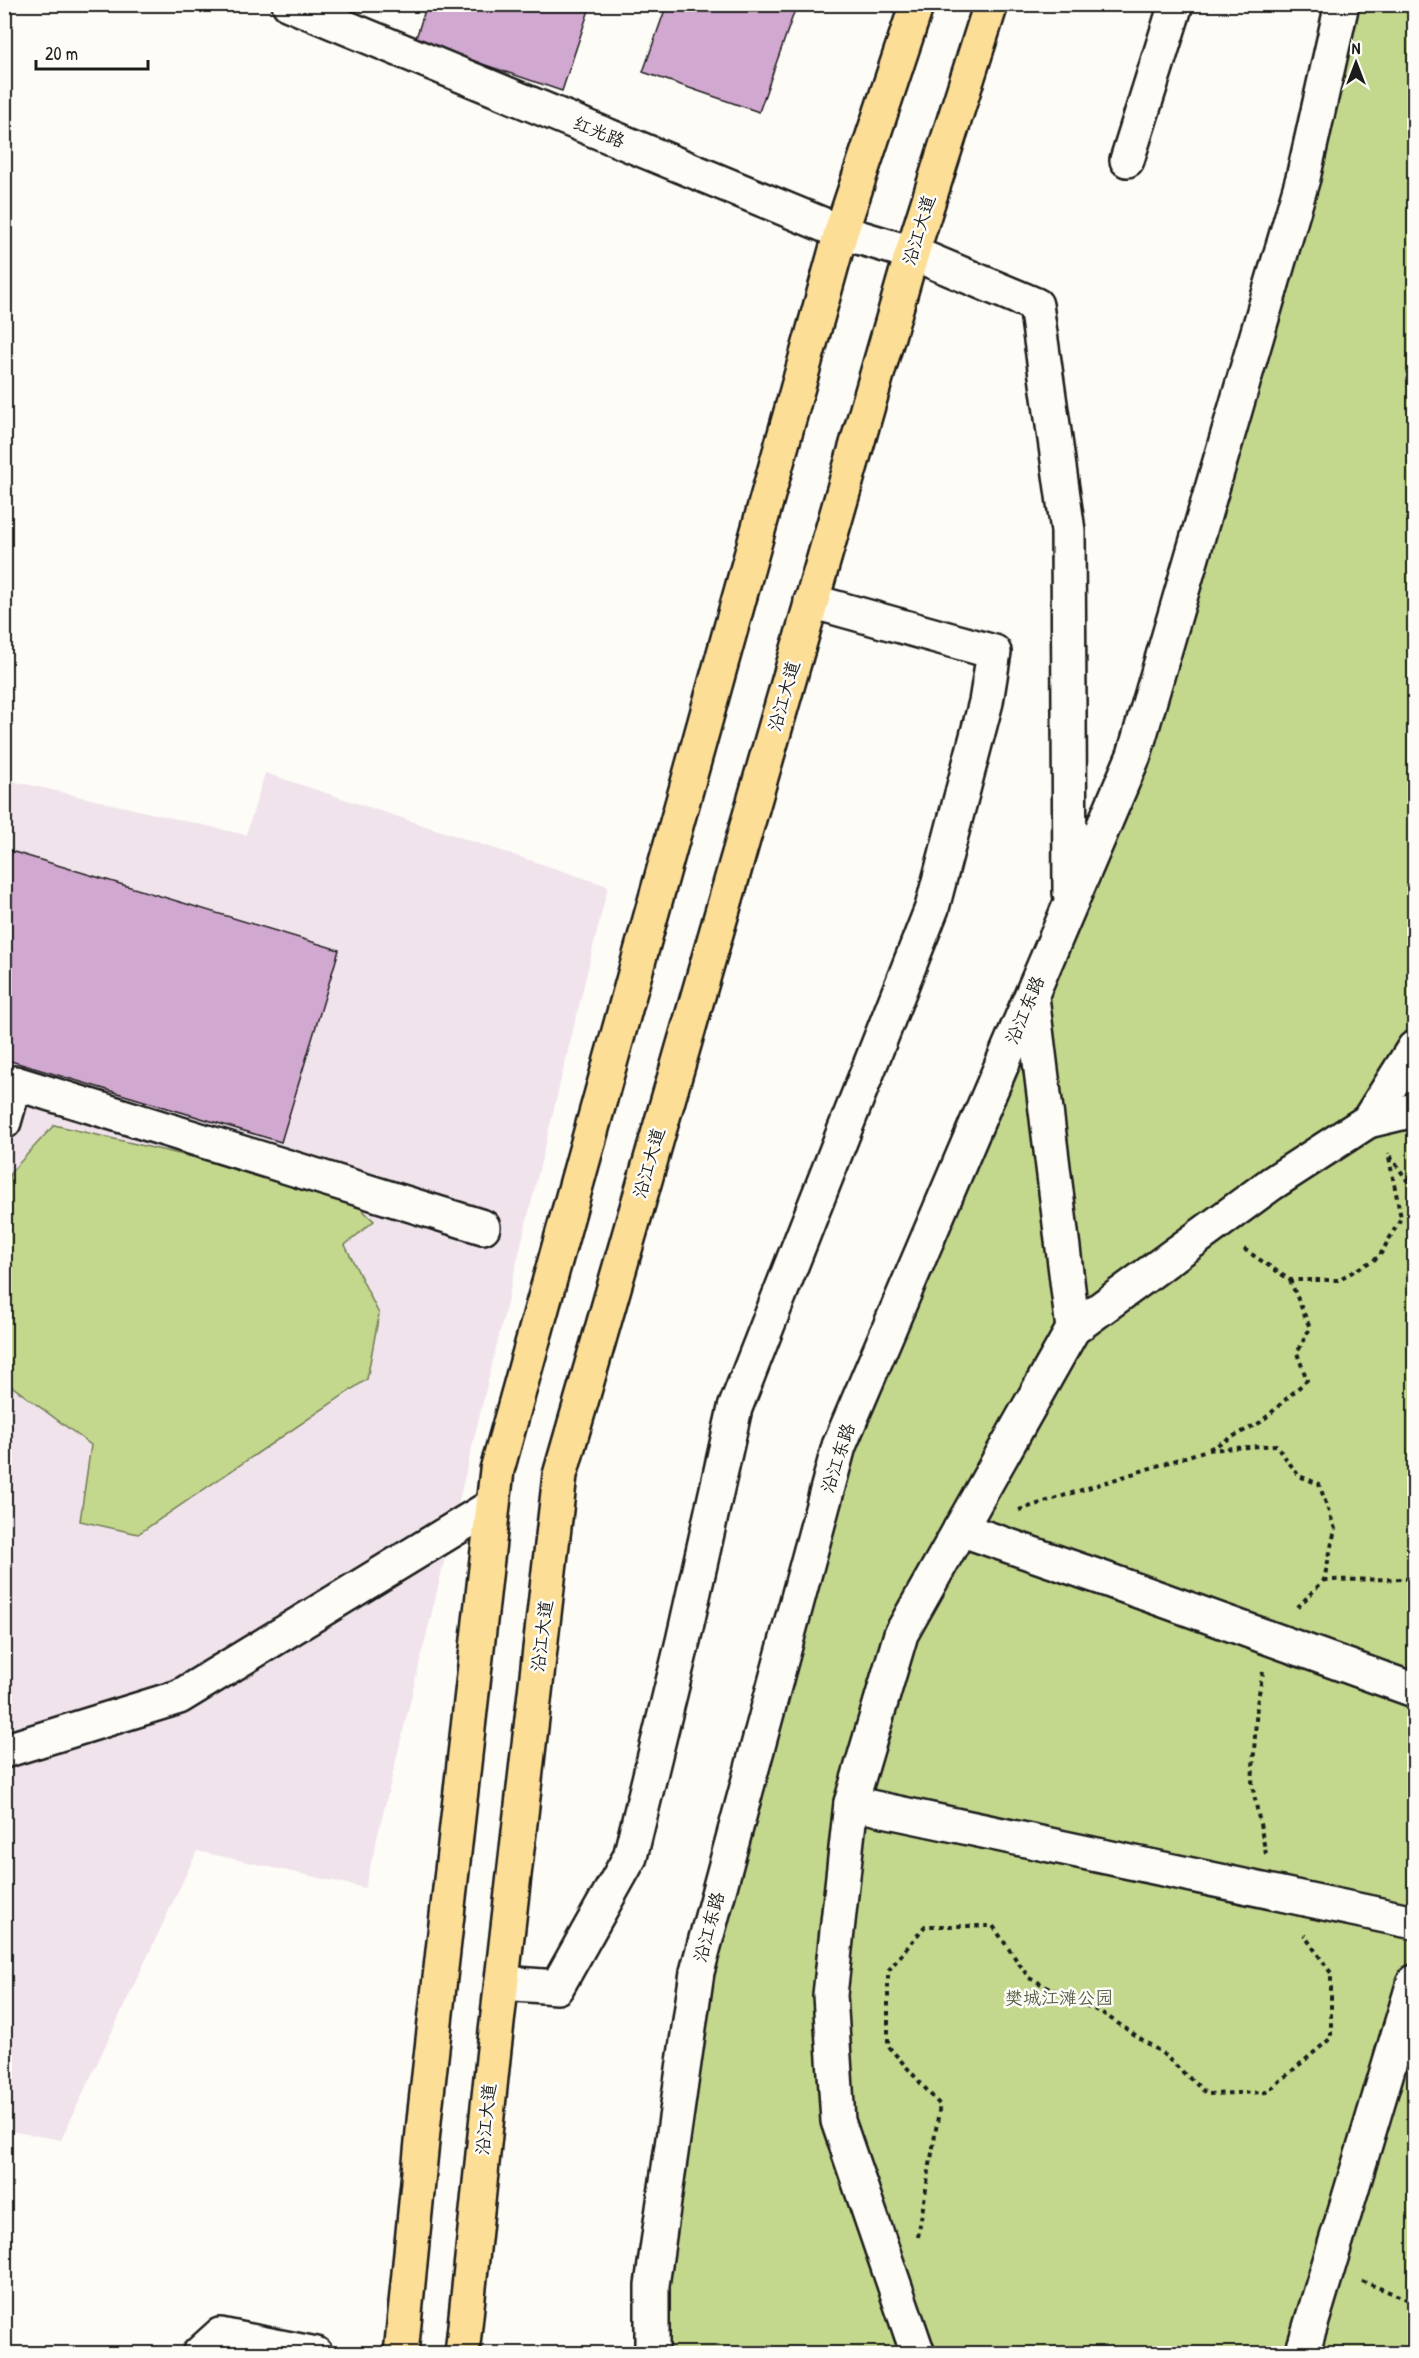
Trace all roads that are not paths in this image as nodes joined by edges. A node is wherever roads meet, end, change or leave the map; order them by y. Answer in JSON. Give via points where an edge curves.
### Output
{"nodes":[{"id":1,"x":289,"y":4,"type":"edge"},
{"id":2,"x":917,"y":4,"type":"edge"},
{"id":3,"x":991,"y":4,"type":"edge"},
{"id":4,"x":1176,"y":4,"type":"edge"},
{"id":5,"x":1342,"y":4,"type":"edge"},
{"id":6,"x":1126,"y":160,"type":"dead end"},
{"id":7,"x":841,"y":232,"type":"junction"},
{"id":8,"x":912,"y":253,"type":"junction"},
{"id":9,"x":812,"y":601,"type":"junction"},
{"id":10,"x":1070,"y":907,"type":"junction"},
{"id":11,"x":1032,"y":996,"type":"junction"},
{"id":12,"x":1414,"y":1048,"type":"edge"},
{"id":13,"x":1414,"y":1110,"type":"edge"},
{"id":14,"x":1368,"y":1121,"type":"junction"},
{"id":15,"x":4,"y":1122,"type":"edge"},
{"id":16,"x":483,"y":1227,"type":"dead end"},
{"id":17,"x":1073,"y":1329,"type":"junction"},
{"id":18,"x":492,"y":1506,"type":"junction"},
{"id":19,"x":960,"y":1529,"type":"junction"},
{"id":20,"x":1414,"y":1690,"type":"edge"},
{"id":21,"x":4,"y":1751,"type":"edge"},
{"id":22,"x":851,"y":1803,"type":"junction"},
{"id":23,"x":1414,"y":1923,"type":"edge"},
{"id":24,"x":1414,"y":1982,"type":"edge"},
{"id":25,"x":502,"y":1983,"type":"junction"},
{"id":26,"x":199,"y":2354,"type":"edge"},
{"id":27,"x":316,"y":2354,"type":"edge"},
{"id":28,"x":402,"y":2354,"type":"edge"},
{"id":29,"x":462,"y":2354,"type":"edge"},
{"id":30,"x":652,"y":2354,"type":"edge"},
{"id":31,"x":918,"y":2354,"type":"edge"},
{"id":32,"x":1302,"y":2354,"type":"edge"}],
"edges":[{"from":1,"to":7,"type":"street","name":"红光路"},
{"from":2,"to":7,"type":"main road"},
{"from":3,"to":8,"type":"main road","name":"沿江大道"},
{"from":4,"to":6,"type":"street"},
{"from":5,"to":10,"type":"street","name":"沿江东路","via":[[1303,178],[1134,755]]},
{"from":7,"to":8,"type":"street","name":"红光路"},
{"from":7,"to":18,"type":"main road","via":[[500,1459]]},
{"from":8,"to":9,"type":"main road","name":"沿江大道"},
{"from":8,"to":10,"type":"street","name":"红光路","via":[[1036,305],[1068,531]]},
{"from":9,"to":25,"type":"main road","name":"沿江大道","via":[[560,1475]]},
{"from":9,"to":25,"type":"street","via":[[994,652],[986,702],[932,908],[735,1408],[630,1857],[557,1987]]},
{"from":10,"to":11,"type":"street","name":"沿江东路"},
{"from":11,"to":17,"type":"street"},
{"from":11,"to":30,"type":"street","name":"沿江东路","via":[[838,1446],[697,1972],[652,2285]]},
{"from":12,"to":14,"type":"street"},
{"from":13,"to":14,"type":"street"},
{"from":14,"to":17,"type":"street","via":[[1271,1184]]},
{"from":15,"to":16,"type":"street","via":[[15,1083]]},
{"from":17,"to":19,"type":"street"},
{"from":18,"to":21,"type":"street","via":[[179,1697]]},
{"from":18,"to":28,"type":"main road"},
{"from":19,"to":20,"type":"street"},
{"from":19,"to":22,"type":"street","via":[[901,1634]]},
{"from":22,"to":23,"type":"street"},
{"from":22,"to":31,"type":"street","via":[[830,1995],[838,2121]]},
{"from":24,"to":32,"type":"street"},
{"from":25,"to":29,"type":"main road","name":"沿江大道"},
{"from":26,"to":27,"type":"street","via":[[220,2335]]}]}
